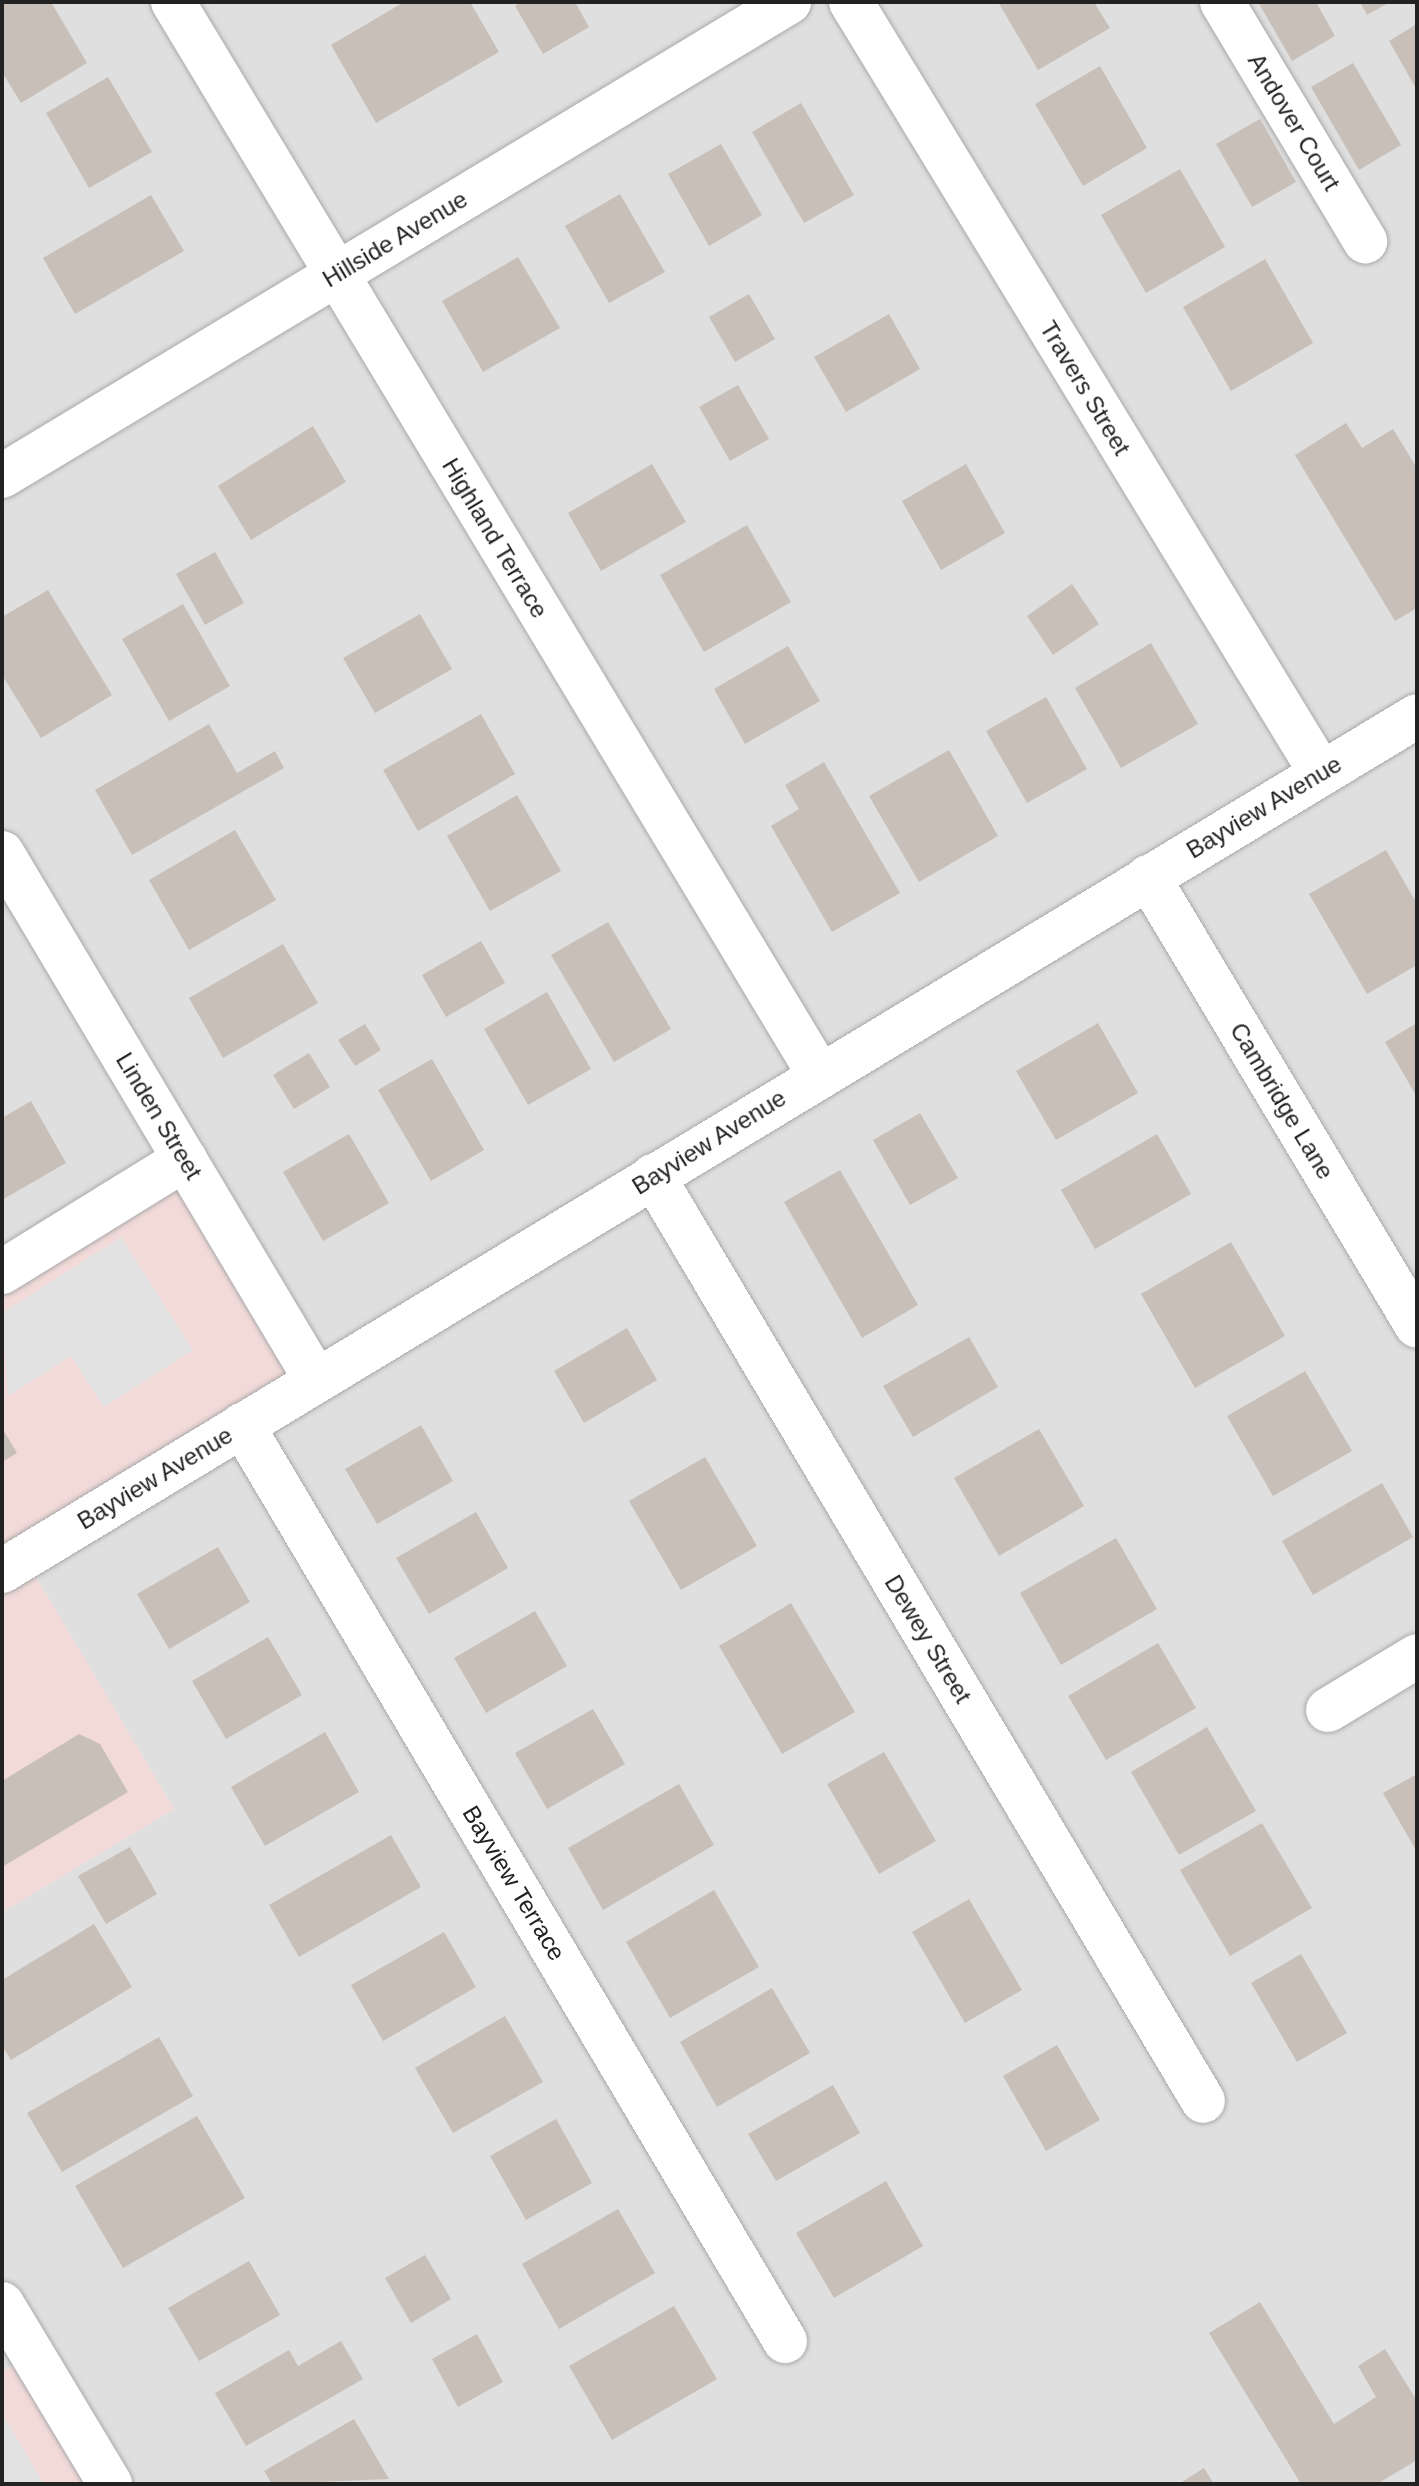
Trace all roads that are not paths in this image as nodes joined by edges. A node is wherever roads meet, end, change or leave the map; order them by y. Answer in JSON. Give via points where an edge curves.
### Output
{"nodes":[{"id":1,"x":173,"y":2,"type":"edge"},
{"id":2,"x":851,"y":2,"type":"edge"},
{"id":3,"x":1222,"y":2,"type":"edge"},
{"id":4,"x":769,"y":7,"type":"edge"},
{"id":5,"x":1365,"y":241,"type":"dead end"},
{"id":6,"x":336,"y":274,"type":"junction"},
{"id":7,"x":2,"y":476,"type":"edge"},
{"id":8,"x":1417,"y":716,"type":"edge"},
{"id":9,"x":1321,"y":773,"type":"junction"},
{"id":10,"x":2,"y":853,"type":"edge"},
{"id":11,"x":1148,"y":877,"type":"junction"},
{"id":12,"x":819,"y":1074,"type":"junction"},
{"id":13,"x":185,"y":1159,"type":"junction"},
{"id":14,"x":653,"y":1176,"type":"junction"},
{"id":15,"x":2,"y":1272,"type":"edge"},
{"id":16,"x":1417,"y":1326,"type":"edge"},
{"id":17,"x":316,"y":1380,"type":"junction"},
{"id":18,"x":242,"y":1425,"type":"junction"},
{"id":19,"x":2,"y":1571,"type":"edge"},
{"id":20,"x":1417,"y":1656,"type":"edge"},
{"id":21,"x":1328,"y":1710,"type":"dead end"},
{"id":22,"x":1203,"y":2101,"type":"dead end"},
{"id":23,"x":2,"y":2304,"type":"edge"},
{"id":24,"x":785,"y":2341,"type":"dead end"},
{"id":25,"x":110,"y":2484,"type":"edge"}],
"edges":[{"from":1,"to":6,"type":"street","name":"Highland Terrace"},
{"from":2,"to":9,"type":"street","name":"Travers Street"},
{"from":3,"to":5,"type":"street","name":"Andover Court"},
{"from":4,"to":6,"type":"street","name":"Hillside Avenue"},
{"from":6,"to":7,"type":"street","name":"Hillside Avenue"},
{"from":6,"to":12,"type":"street","name":"Highland Terrace"},
{"from":8,"to":9,"type":"street","name":"Bayview Avenue"},
{"from":9,"to":11,"type":"street","name":"Bayview Avenue"},
{"from":10,"to":13,"type":"street","name":"Linden Street"},
{"from":11,"to":12,"type":"street","name":"Bayview Avenue"},
{"from":11,"to":16,"type":"street","name":"Cambridge Lane"},
{"from":12,"to":14,"type":"street","name":"Bayview Avenue"},
{"from":13,"to":15,"type":"street"},
{"from":13,"to":17,"type":"street","name":"Linden Street"},
{"from":14,"to":17,"type":"street","name":"Bayview Avenue"},
{"from":14,"to":22,"type":"street","name":"Dewey Street"},
{"from":17,"to":18,"type":"street","name":"Bayview Avenue"},
{"from":18,"to":19,"type":"street","name":"Bayview Avenue"},
{"from":18,"to":24,"type":"street","name":"Bayview Terrace"},
{"from":20,"to":21,"type":"street"},
{"from":23,"to":25,"type":"street"}]}
